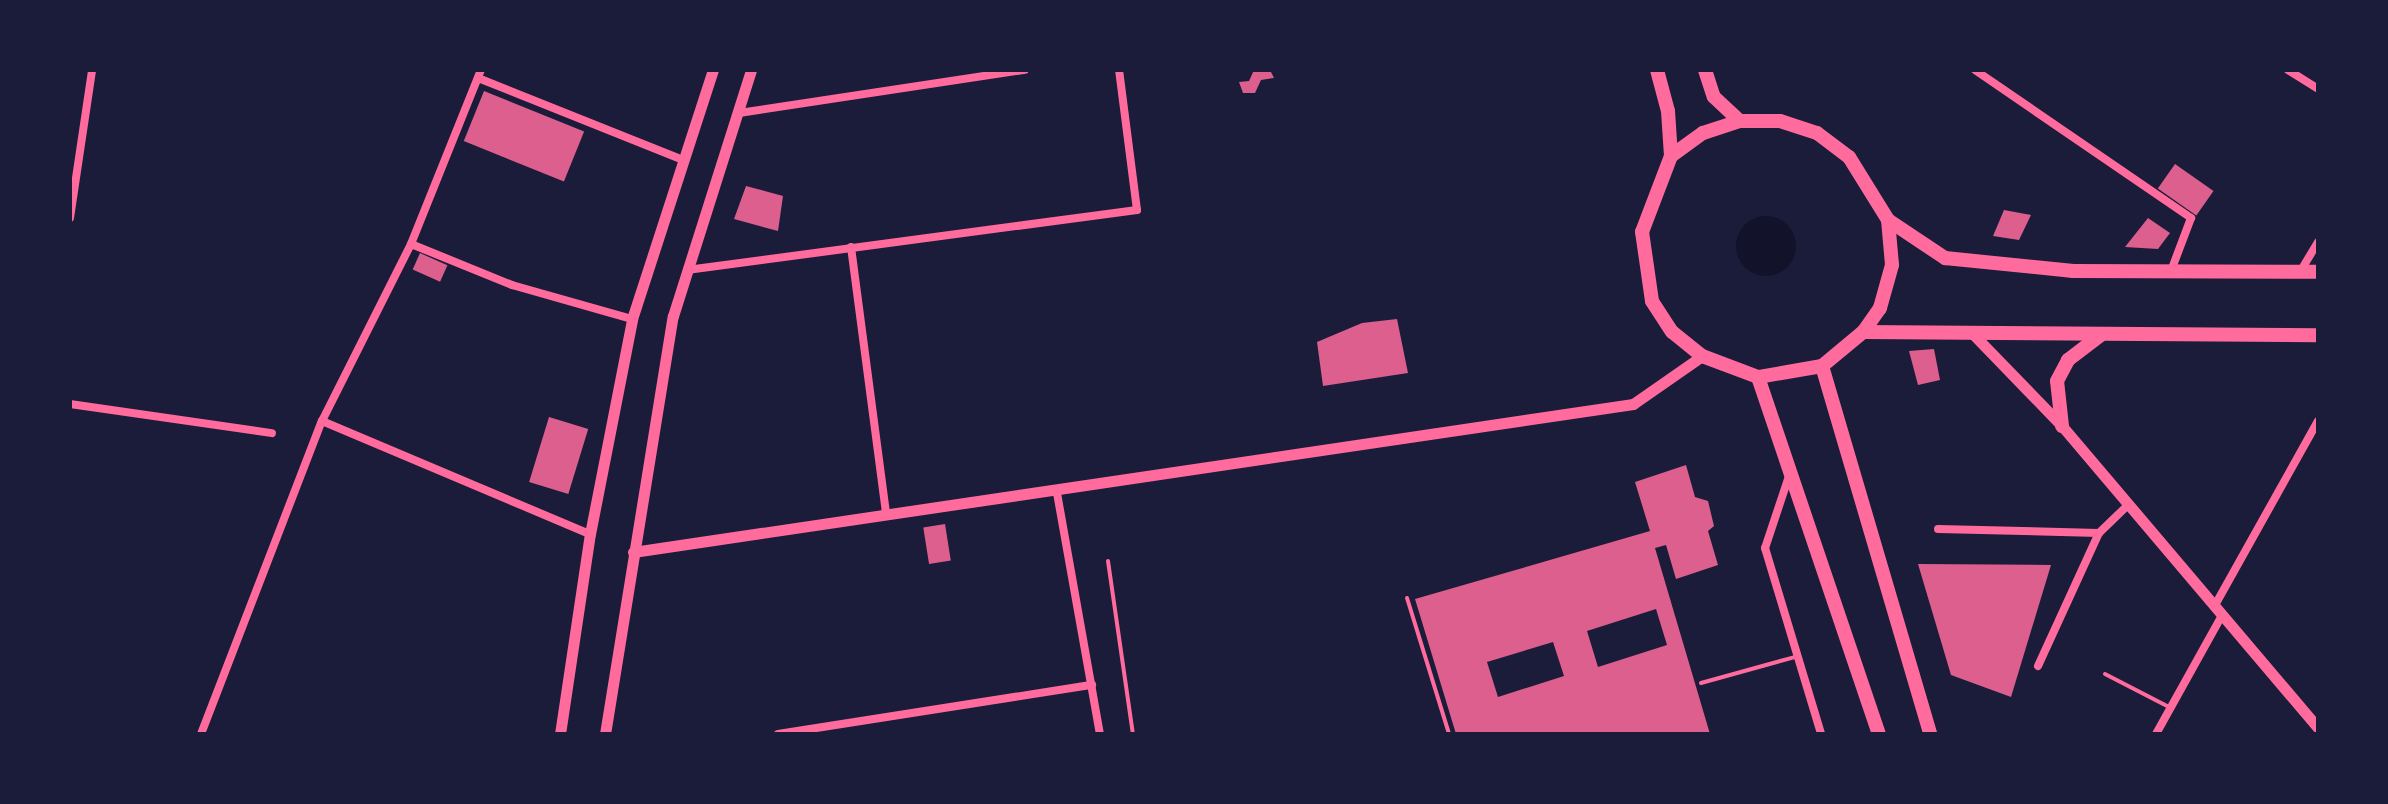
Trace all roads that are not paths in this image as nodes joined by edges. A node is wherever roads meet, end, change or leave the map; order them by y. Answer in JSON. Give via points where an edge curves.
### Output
{"nodes":[{"id":1,"x":92,"y":70,"type":"edge"},
{"id":2,"x":713,"y":70,"type":"edge"},
{"id":3,"x":751,"y":70,"type":"edge"},
{"id":4,"x":1025,"y":70,"type":"edge"},
{"id":5,"x":1119,"y":70,"type":"edge"},
{"id":6,"x":1657,"y":70,"type":"edge"},
{"id":7,"x":1705,"y":70,"type":"edge"},
{"id":8,"x":1975,"y":70,"type":"edge"},
{"id":9,"x":2288,"y":70,"type":"edge"},
{"id":10,"x":479,"y":74,"type":"edge"},
{"id":11,"x":2318,"y":89,"type":"edge"},
{"id":12,"x":739,"y":113,"type":"junction"},
{"id":13,"x":1740,"y":121,"type":"junction"},
{"id":14,"x":1671,"y":156,"type":"junction"},
{"id":15,"x":685,"y":161,"type":"junction"},
{"id":16,"x":70,"y":218,"type":"edge"},
{"id":17,"x":1888,"y":220,"type":"junction"},
{"id":18,"x":2318,"y":242,"type":"edge"},
{"id":19,"x":411,"y":244,"type":"junction"},
{"id":20,"x":851,"y":247,"type":"junction"},
{"id":21,"x":687,"y":270,"type":"junction"},
{"id":22,"x":2171,"y":271,"type":"junction"},
{"id":23,"x":2300,"y":272,"type":"junction"},
{"id":24,"x":2318,"y":272,"type":"edge"},
{"id":25,"x":632,"y":319,"type":"junction"},
{"id":26,"x":1863,"y":332,"type":"junction"},
{"id":27,"x":1971,"y":332,"type":"junction"},
{"id":28,"x":2102,"y":334,"type":"junction"},
{"id":29,"x":2318,"y":335,"type":"edge"},
{"id":30,"x":1702,"y":356,"type":"junction"},
{"id":31,"x":1822,"y":366,"type":"junction"},
{"id":32,"x":1758,"y":377,"type":"junction"},
{"id":33,"x":70,"y":404,"type":"edge"},
{"id":34,"x":322,"y":421,"type":"junction"},
{"id":35,"x":2318,"y":421,"type":"edge"},
{"id":36,"x":2062,"y":426,"type":"junction"},
{"id":37,"x":272,"y":433,"type":"dead end"},
{"id":38,"x":1790,"y":472,"type":"junction"},
{"id":39,"x":1057,"y":493,"type":"junction"},
{"id":40,"x":2127,"y":506,"type":"junction"},
{"id":41,"x":886,"y":513,"type":"junction"},
{"id":42,"x":1938,"y":529,"type":"dead end"},
{"id":43,"x":2099,"y":533,"type":"junction"},
{"id":44,"x":590,"y":534,"type":"junction"},
{"id":45,"x":633,"y":552,"type":"junction"},
{"id":46,"x":1108,"y":561,"type":"dead end"},
{"id":47,"x":1407,"y":598,"type":"dead end"},
{"id":48,"x":2217,"y":612,"type":"junction"},
{"id":49,"x":1798,"y":656,"type":"junction"},
{"id":50,"x":2038,"y":666,"type":"dead end"},
{"id":51,"x":2105,"y":674,"type":"dead end"},
{"id":52,"x":1701,"y":683,"type":"dead end"},
{"id":53,"x":1092,"y":685,"type":"junction"},
{"id":54,"x":2171,"y":708,"type":"junction"},
{"id":55,"x":2318,"y":728,"type":"edge"},
{"id":56,"x":201,"y":734,"type":"edge"},
{"id":57,"x":560,"y":734,"type":"edge"},
{"id":58,"x":605,"y":734,"type":"edge"},
{"id":59,"x":778,"y":734,"type":"edge"},
{"id":60,"x":1100,"y":734,"type":"edge"},
{"id":61,"x":1133,"y":734,"type":"edge"},
{"id":62,"x":1449,"y":734,"type":"edge"},
{"id":63,"x":1821,"y":734,"type":"edge"},
{"id":64,"x":1879,"y":734,"type":"edge"},
{"id":65,"x":1930,"y":734,"type":"edge"},
{"id":66,"x":2156,"y":734,"type":"edge"}],
"edges":[{"from":1,"to":16,"type":"street"},
{"from":2,"to":15,"type":"street"},
{"from":3,"to":12,"type":"street"},
{"from":4,"to":12,"type":"street"},
{"from":5,"to":20,"type":"street","via":[[1137,210]]},
{"from":6,"to":14,"type":"main road","via":[[1668,111]]},
{"from":7,"to":13,"type":"main road","via":[[1714,97]]},
{"from":8,"to":22,"type":"street","via":[[2191,218]]},
{"from":9,"to":11,"type":"street"},
{"from":10,"to":15,"type":"street"},
{"from":10,"to":19,"type":"street"},
{"from":12,"to":21,"type":"street"},
{"from":13,"to":14,"type":"main road","via":[[1703,133]]},
{"from":13,"to":17,"type":"main road","via":[[1780,121],[1817,133],[1849,157]]},
{"from":14,"to":30,"type":"main road","via":[[1642,232],[1642,263],[1652,301],[1672,332]]},
{"from":15,"to":25,"type":"street"},
{"from":17,"to":22,"type":"main road","via":[[1945,258],[2073,271]]},
{"from":17,"to":26,"type":"main road","via":[[1892,265],[1880,308]]},
{"from":18,"to":23,"type":"street"},
{"from":19,"to":25,"type":"street","via":[[512,285]]},
{"from":19,"to":34,"type":"street"},
{"from":20,"to":21,"type":"street"},
{"from":20,"to":41,"type":"street"},
{"from":21,"to":45,"type":"street","via":[[656,404]]},
{"from":22,"to":23,"type":"main road"},
{"from":23,"to":24,"type":"main road"},
{"from":25,"to":44,"type":"street"},
{"from":26,"to":27,"type":"main road"},
{"from":26,"to":31,"type":"main road"},
{"from":27,"to":28,"type":"main road"},
{"from":27,"to":36,"type":"street"},
{"from":28,"to":29,"type":"main road"},
{"from":28,"to":36,"type":"main road","via":[[2068,360],[2057,381]]},
{"from":30,"to":32,"type":"main road"},
{"from":30,"to":39,"type":"street","via":[[1633,404]]},
{"from":31,"to":32,"type":"main road"},
{"from":31,"to":65,"type":"main road"},
{"from":32,"to":38,"type":"main road"},
{"from":33,"to":37,"type":"street"},
{"from":34,"to":44,"type":"street"},
{"from":34,"to":56,"type":"street"},
{"from":35,"to":48,"type":"street"},
{"from":36,"to":40,"type":"street"},
{"from":38,"to":49,"type":"street","via":[[1765,548]]},
{"from":38,"to":64,"type":"main road"},
{"from":39,"to":41,"type":"street"},
{"from":39,"to":53,"type":"street"},
{"from":40,"to":43,"type":"street"},
{"from":40,"to":48,"type":"street"},
{"from":41,"to":45,"type":"street"},
{"from":42,"to":43,"type":"street"},
{"from":43,"to":50,"type":"street"},
{"from":44,"to":57,"type":"street"},
{"from":45,"to":58,"type":"street"},
{"from":46,"to":61,"type":"lane"},
{"from":47,"to":62,"type":"lane"},
{"from":48,"to":54,"type":"street"},
{"from":48,"to":55,"type":"street"},
{"from":49,"to":52,"type":"lane"},
{"from":49,"to":63,"type":"street"},
{"from":51,"to":54,"type":"lane"},
{"from":53,"to":59,"type":"street"},
{"from":53,"to":60,"type":"street"},
{"from":54,"to":66,"type":"street"}]}
